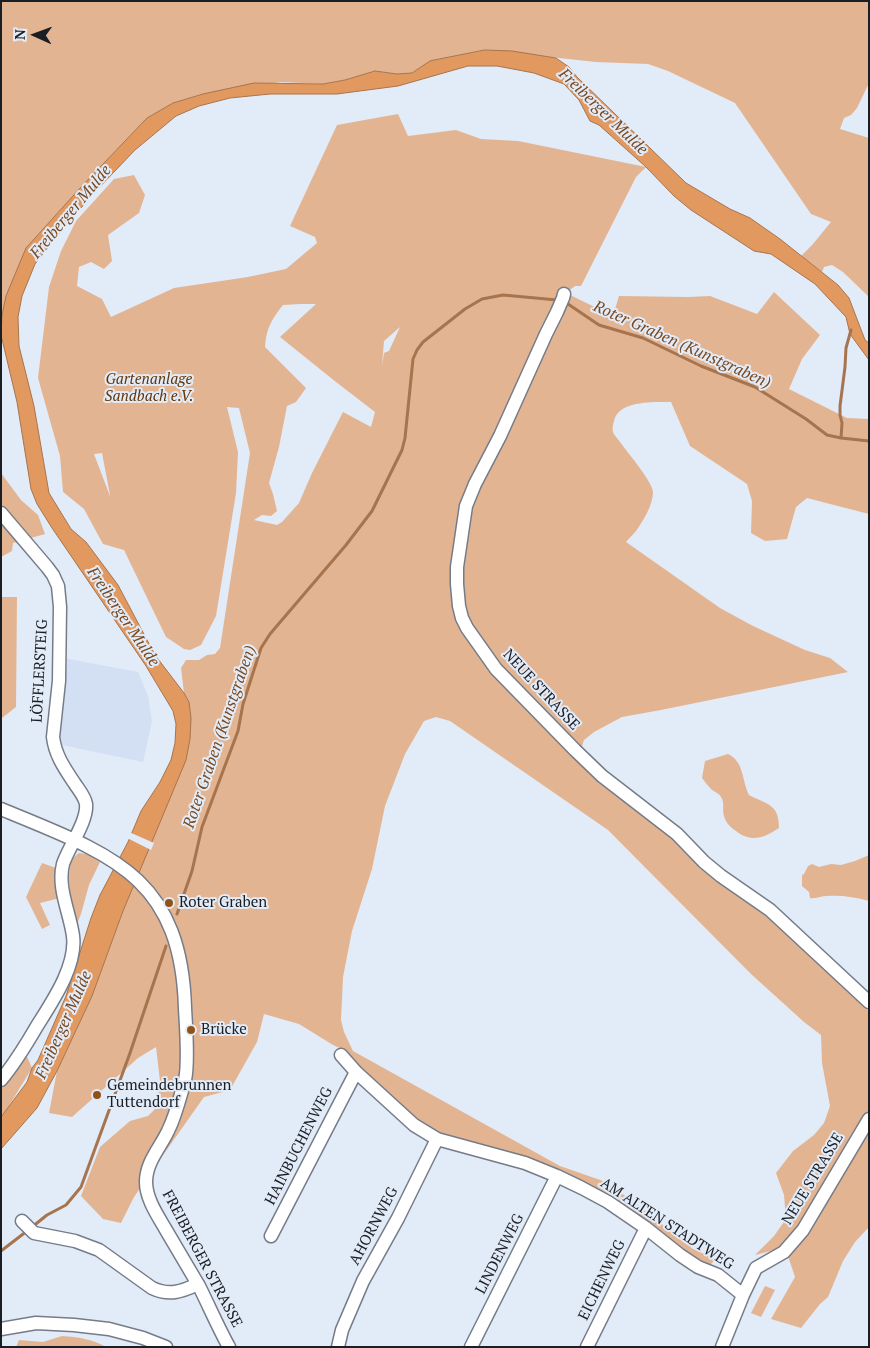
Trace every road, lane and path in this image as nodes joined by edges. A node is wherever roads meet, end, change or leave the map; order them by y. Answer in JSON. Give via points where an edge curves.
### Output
{"nodes":[{"id":1,"x":564,"y":294,"type":"dead end"},
{"id":2,"x":1,"y":513,"type":"edge"},
{"id":3,"x":1,"y":809,"type":"edge"},
{"id":4,"x":80,"y":842,"type":"junction"},
{"id":5,"x":869,"y":1002,"type":"edge"},
{"id":6,"x":341,"y":1056,"type":"dead end"},
{"id":7,"x":356,"y":1072,"type":"junction"},
{"id":8,"x":1,"y":1080,"type":"edge"},
{"id":9,"x":869,"y":1119,"type":"edge"},
{"id":10,"x":437,"y":1138,"type":"junction"},
{"id":11,"x":557,"y":1176,"type":"junction"},
{"id":12,"x":26,"y":1224,"type":"dead end"},
{"id":13,"x":646,"y":1228,"type":"junction"},
{"id":14,"x":271,"y":1236,"type":"dead end"},
{"id":15,"x":198,"y":1284,"type":"junction"},
{"id":16,"x":743,"y":1295,"type":"junction"},
{"id":17,"x":1,"y":1329,"type":"edge"},
{"id":18,"x":166,"y":1347,"type":"edge"},
{"id":19,"x":230,"y":1347,"type":"edge"},
{"id":20,"x":338,"y":1347,"type":"edge"},
{"id":21,"x":471,"y":1347,"type":"edge"},
{"id":22,"x":587,"y":1347,"type":"edge"},
{"id":23,"x":722,"y":1347,"type":"edge"}],
"edges":[{"from":1,"to":5,"type":"street","name":"NEUE STRASSE","via":[[466,506],[457,567],[458,606],[462,618],[496,669],[602,776],[677,834],[721,876],[770,910]]},
{"from":2,"to":4,"type":"street","name":"LÖFFLERSTEIG","via":[[47,567],[58,586],[59,682],[53,737],[56,754],[84,796],[86,805]]},
{"from":3,"to":4,"type":"street","name":"FREIBERGER STRASSE"},
{"from":4,"to":8,"type":"street","name":"LÖFFLERSTEIG","via":[[63,865],[62,883],[73,936],[67,970],[60,990]]},
{"from":4,"to":15,"type":"street","name":"FREIBERGER STRASSE","via":[[109,857],[134,876],[163,912],[178,947],[184,983],[186,1074],[179,1104],[169,1130],[148,1167],[146,1183],[152,1205]]},
{"from":6,"to":7,"type":"street","name":"AM ALTEN STADTWEG"},
{"from":7,"to":10,"type":"street","name":"AM ALTEN STADTWEG","via":[[414,1125]]},
{"from":7,"to":14,"type":"street","name":"HAINBUCHENWEG"},
{"from":9,"to":16,"type":"street","name":"NEUE STRASSE","via":[[803,1230],[784,1252],[756,1268]]},
{"from":10,"to":11,"type":"street","name":"AM ALTEN STADTWEG"},
{"from":10,"to":20,"type":"street","name":"AHORNWEG","via":[[398,1218],[362,1281]]},
{"from":11,"to":13,"type":"street","name":"AM ALTEN STADTWEG","via":[[608,1202]]},
{"from":11,"to":21,"type":"street","name":"LINDENWEG"},
{"from":12,"to":15,"type":"street","via":[[34,1233],[75,1241],[99,1250],[162,1293],[186,1290]]},
{"from":13,"to":16,"type":"street","name":"AM ALTEN STADTWEG","via":[[680,1255],[718,1275]]},
{"from":13,"to":22,"type":"street","name":"EICHENWEG"},
{"from":15,"to":19,"type":"street","name":"FREIBERGER STRASSE"},
{"from":16,"to":23,"type":"street","name":"NEUE STRASSE"},
{"from":17,"to":18,"type":"street","via":[[36,1323],[74,1325],[109,1329]]}]}
